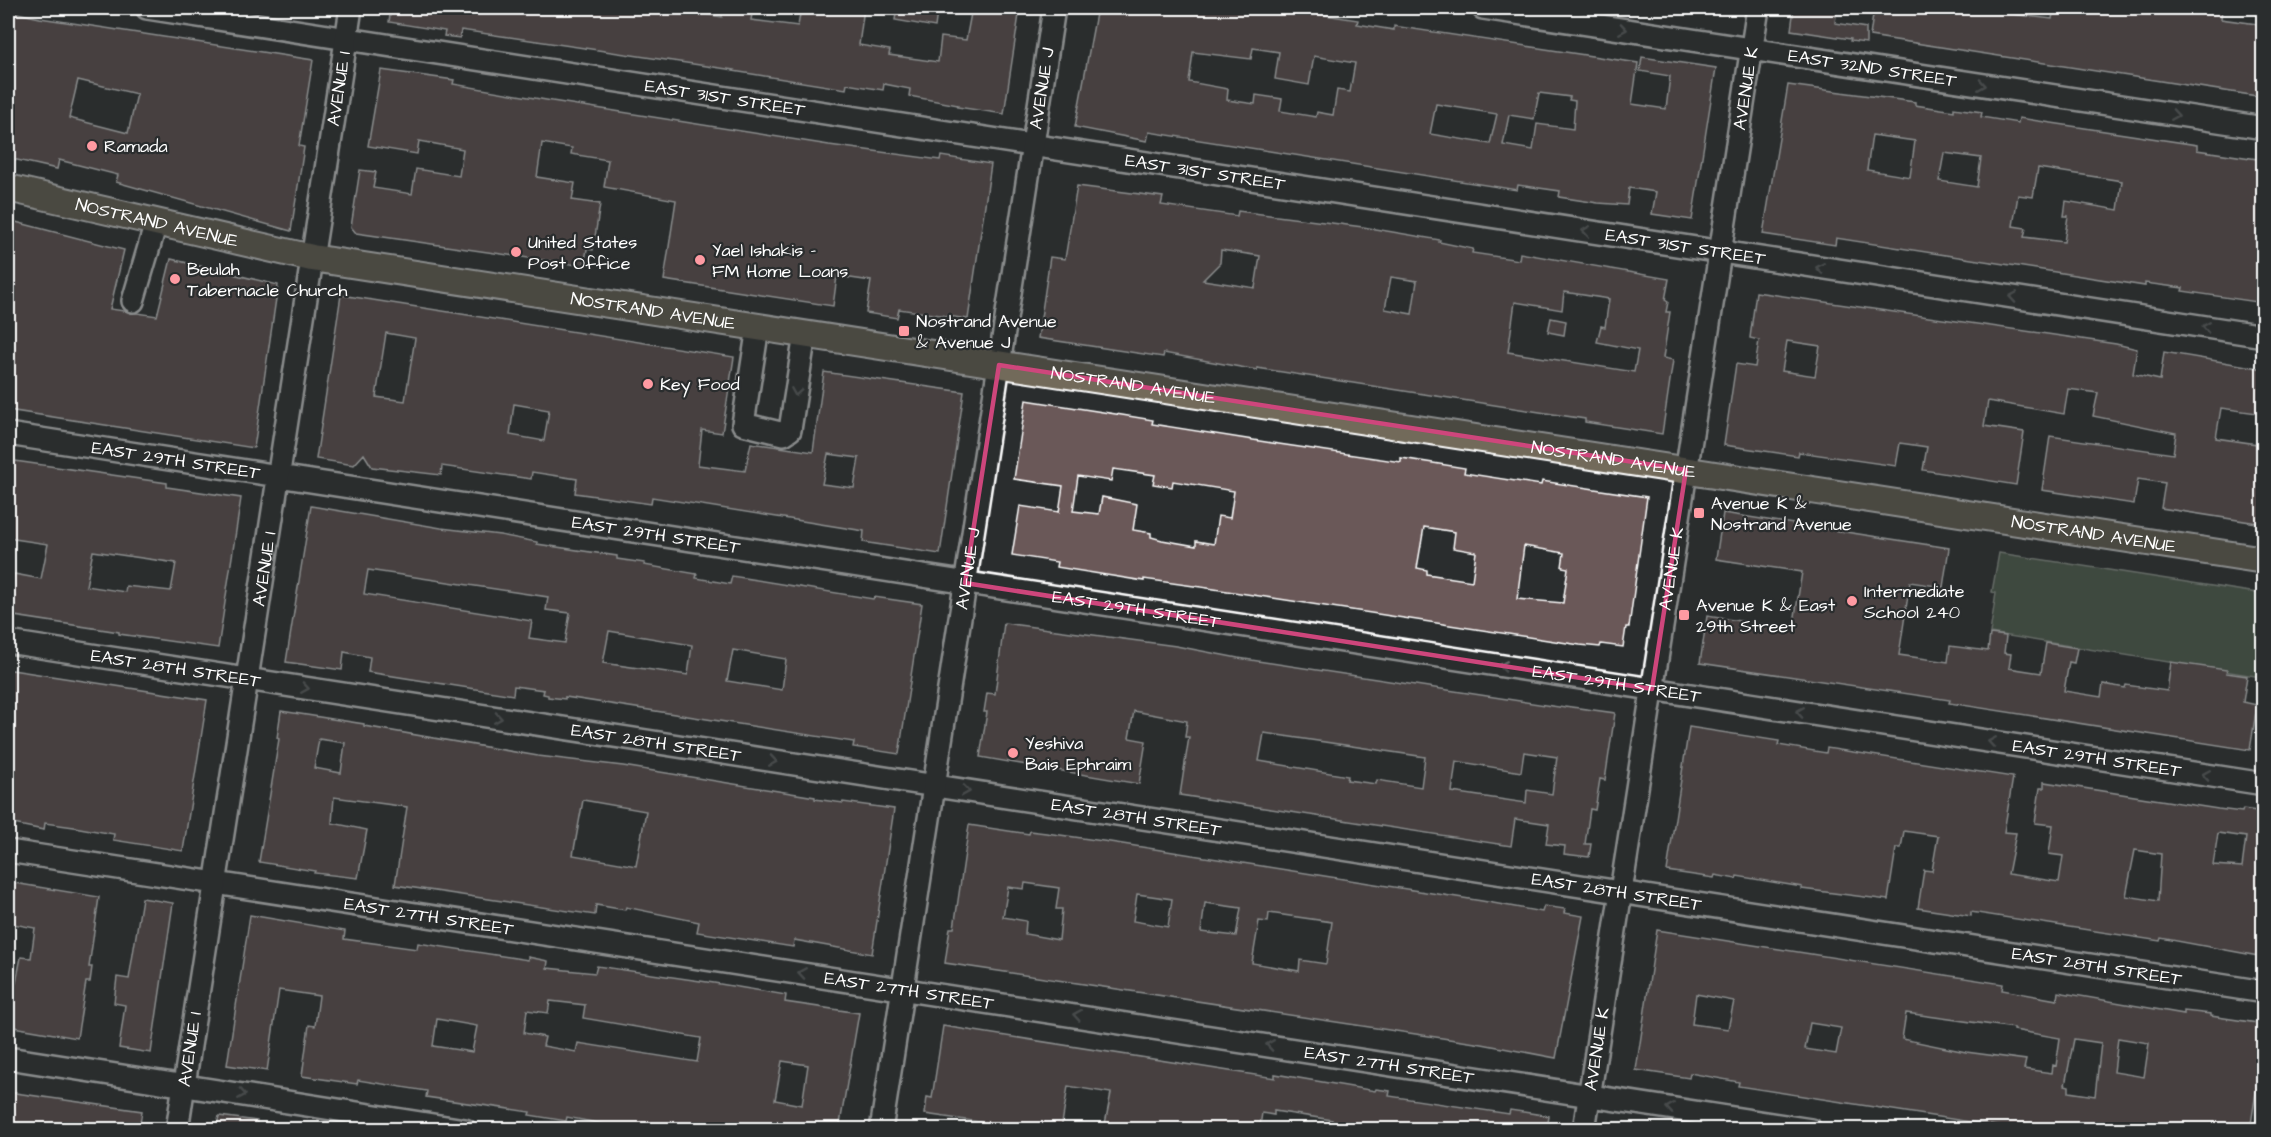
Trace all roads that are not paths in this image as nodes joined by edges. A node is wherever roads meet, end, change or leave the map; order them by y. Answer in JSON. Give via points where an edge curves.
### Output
{"nodes":[{"id":1,"x":154,"y":8,"type":"edge"},
{"id":2,"x":351,"y":8,"type":"edge"},
{"id":3,"x":1054,"y":8,"type":"edge"},
{"id":4,"x":1483,"y":8,"type":"edge"},
{"id":5,"x":1758,"y":8,"type":"edge"},
{"id":6,"x":346,"y":39,"type":"junction"},
{"id":7,"x":1751,"y":49,"type":"junction"},
{"id":8,"x":2264,"y":128,"type":"edge"},
{"id":9,"x":1033,"y":146,"type":"junction"},
{"id":10,"x":8,"y":188,"type":"edge"},
{"id":11,"x":156,"y":223,"type":"junction"},
{"id":12,"x":1720,"y":252,"type":"junction"},
{"id":13,"x":312,"y":258,"type":"junction"},
{"id":14,"x":134,"y":302,"type":"dead end"},
{"id":15,"x":758,"y":327,"type":"junction"},
{"id":16,"x":805,"y":334,"type":"junction"},
{"id":17,"x":2264,"y":336,"type":"edge"},
{"id":18,"x":999,"y":365,"type":"junction"},
{"id":19,"x":8,"y":434,"type":"edge"},
{"id":20,"x":1686,"y":470,"type":"junction"},
{"id":21,"x":279,"y":476,"type":"junction"},
{"id":22,"x":2264,"y":560,"type":"edge"},
{"id":23,"x":965,"y":583,"type":"junction"},
{"id":24,"x":8,"y":642,"type":"edge"},
{"id":25,"x":247,"y":680,"type":"junction"},
{"id":26,"x":1652,"y":689,"type":"junction"},
{"id":27,"x":2264,"y":784,"type":"edge"},
{"id":28,"x":934,"y":786,"type":"junction"},
{"id":29,"x":8,"y":850,"type":"edge"},
{"id":30,"x":216,"y":882,"type":"junction"},
{"id":31,"x":1621,"y":891,"type":"junction"},
{"id":32,"x":902,"y":988,"type":"junction"},
{"id":33,"x":2264,"y":992,"type":"edge"},
{"id":34,"x":8,"y":1058,"type":"edge"},
{"id":35,"x":184,"y":1086,"type":"junction"},
{"id":36,"x":1589,"y":1095,"type":"junction"},
{"id":37,"x":177,"y":1130,"type":"edge"},
{"id":38,"x":465,"y":1130,"type":"edge"},
{"id":39,"x":881,"y":1130,"type":"edge"},
{"id":40,"x":1584,"y":1130,"type":"edge"},
{"id":41,"x":1811,"y":1130,"type":"edge"}],
"edges":[{"from":1,"to":6,"type":"street","name":"EAST 31ST STREET"},
{"from":2,"to":6,"type":"street","name":"AVENUE I"},
{"from":3,"to":9,"type":"street","name":"AVENUE J"},
{"from":4,"to":7,"type":"street","name":"EAST 32ND STREET","one_way":true},
{"from":5,"to":7,"type":"street","name":"AVENUE K"},
{"from":6,"to":9,"type":"street","name":"EAST 31ST STREET"},
{"from":6,"to":13,"type":"street","name":"AVENUE I"},
{"from":7,"to":8,"type":"street","name":"EAST 32ND STREET","one_way":true},
{"from":7,"to":12,"type":"street","name":"AVENUE K"},
{"from":12,"to":9,"type":"street","name":"EAST 31ST STREET","one_way":true},
{"from":9,"to":18,"type":"street","name":"AVENUE J"},
{"from":10,"to":11,"type":"main road","name":"NOSTRAND AVENUE"},
{"from":11,"to":13,"type":"main road","name":"NOSTRAND AVENUE"},
{"from":11,"to":14,"type":"street"},
{"from":17,"to":12,"type":"street","name":"EAST 31ST STREET","one_way":true},
{"from":12,"to":20,"type":"street","name":"AVENUE K"},
{"from":13,"to":15,"type":"main road","name":"NOSTRAND AVENUE"},
{"from":13,"to":21,"type":"street","name":"AVENUE I"},
{"from":15,"to":16,"type":"main road","name":"NOSTRAND AVENUE"},
{"from":16,"to":15,"type":"street","one_way":true,"via":[[790,430],[784,434],[743,424]]},
{"from":16,"to":18,"type":"main road","name":"NOSTRAND AVENUE"},
{"from":18,"to":20,"type":"main road","name":"NOSTRAND AVENUE"},
{"from":18,"to":23,"type":"street","name":"AVENUE J"},
{"from":19,"to":21,"type":"street","name":"EAST 29TH STREET"},
{"from":20,"to":22,"type":"main road","name":"NOSTRAND AVENUE"},
{"from":20,"to":26,"type":"street","name":"AVENUE K"},
{"from":21,"to":23,"type":"street","name":"EAST 29TH STREET"},
{"from":21,"to":25,"type":"street","name":"AVENUE I"},
{"from":26,"to":23,"type":"street","name":"EAST 29TH STREET","one_way":true},
{"from":23,"to":28,"type":"street","name":"AVENUE J"},
{"from":24,"to":25,"type":"street","name":"EAST 28TH STREET"},
{"from":25,"to":28,"type":"street","name":"EAST 28TH STREET","one_way":true},
{"from":25,"to":30,"type":"street","name":"AVENUE I"},
{"from":27,"to":26,"type":"street","name":"EAST 29TH STREET","one_way":true},
{"from":26,"to":31,"type":"street","name":"AVENUE K"},
{"from":28,"to":31,"type":"street","name":"EAST 28TH STREET","one_way":true},
{"from":28,"to":32,"type":"street","name":"AVENUE J"},
{"from":29,"to":30,"type":"street","name":"EAST 27TH STREET"},
{"from":32,"to":30,"type":"street","name":"EAST 27TH STREET","one_way":true},
{"from":30,"to":35,"type":"street","name":"AVENUE I"},
{"from":31,"to":33,"type":"street","name":"EAST 28TH STREET"},
{"from":31,"to":36,"type":"street","name":"AVENUE K"},
{"from":36,"to":32,"type":"street","name":"EAST 27TH STREET","one_way":true},
{"from":32,"to":39,"type":"street","name":"AVENUE J"},
{"from":34,"to":35,"type":"street"},
{"from":35,"to":37,"type":"street","name":"AVENUE I"},
{"from":35,"to":38,"type":"street","one_way":true},
{"from":36,"to":40,"type":"street","name":"AVENUE K"},
{"from":41,"to":36,"type":"street","name":"EAST 27TH STREET","one_way":true}]}
